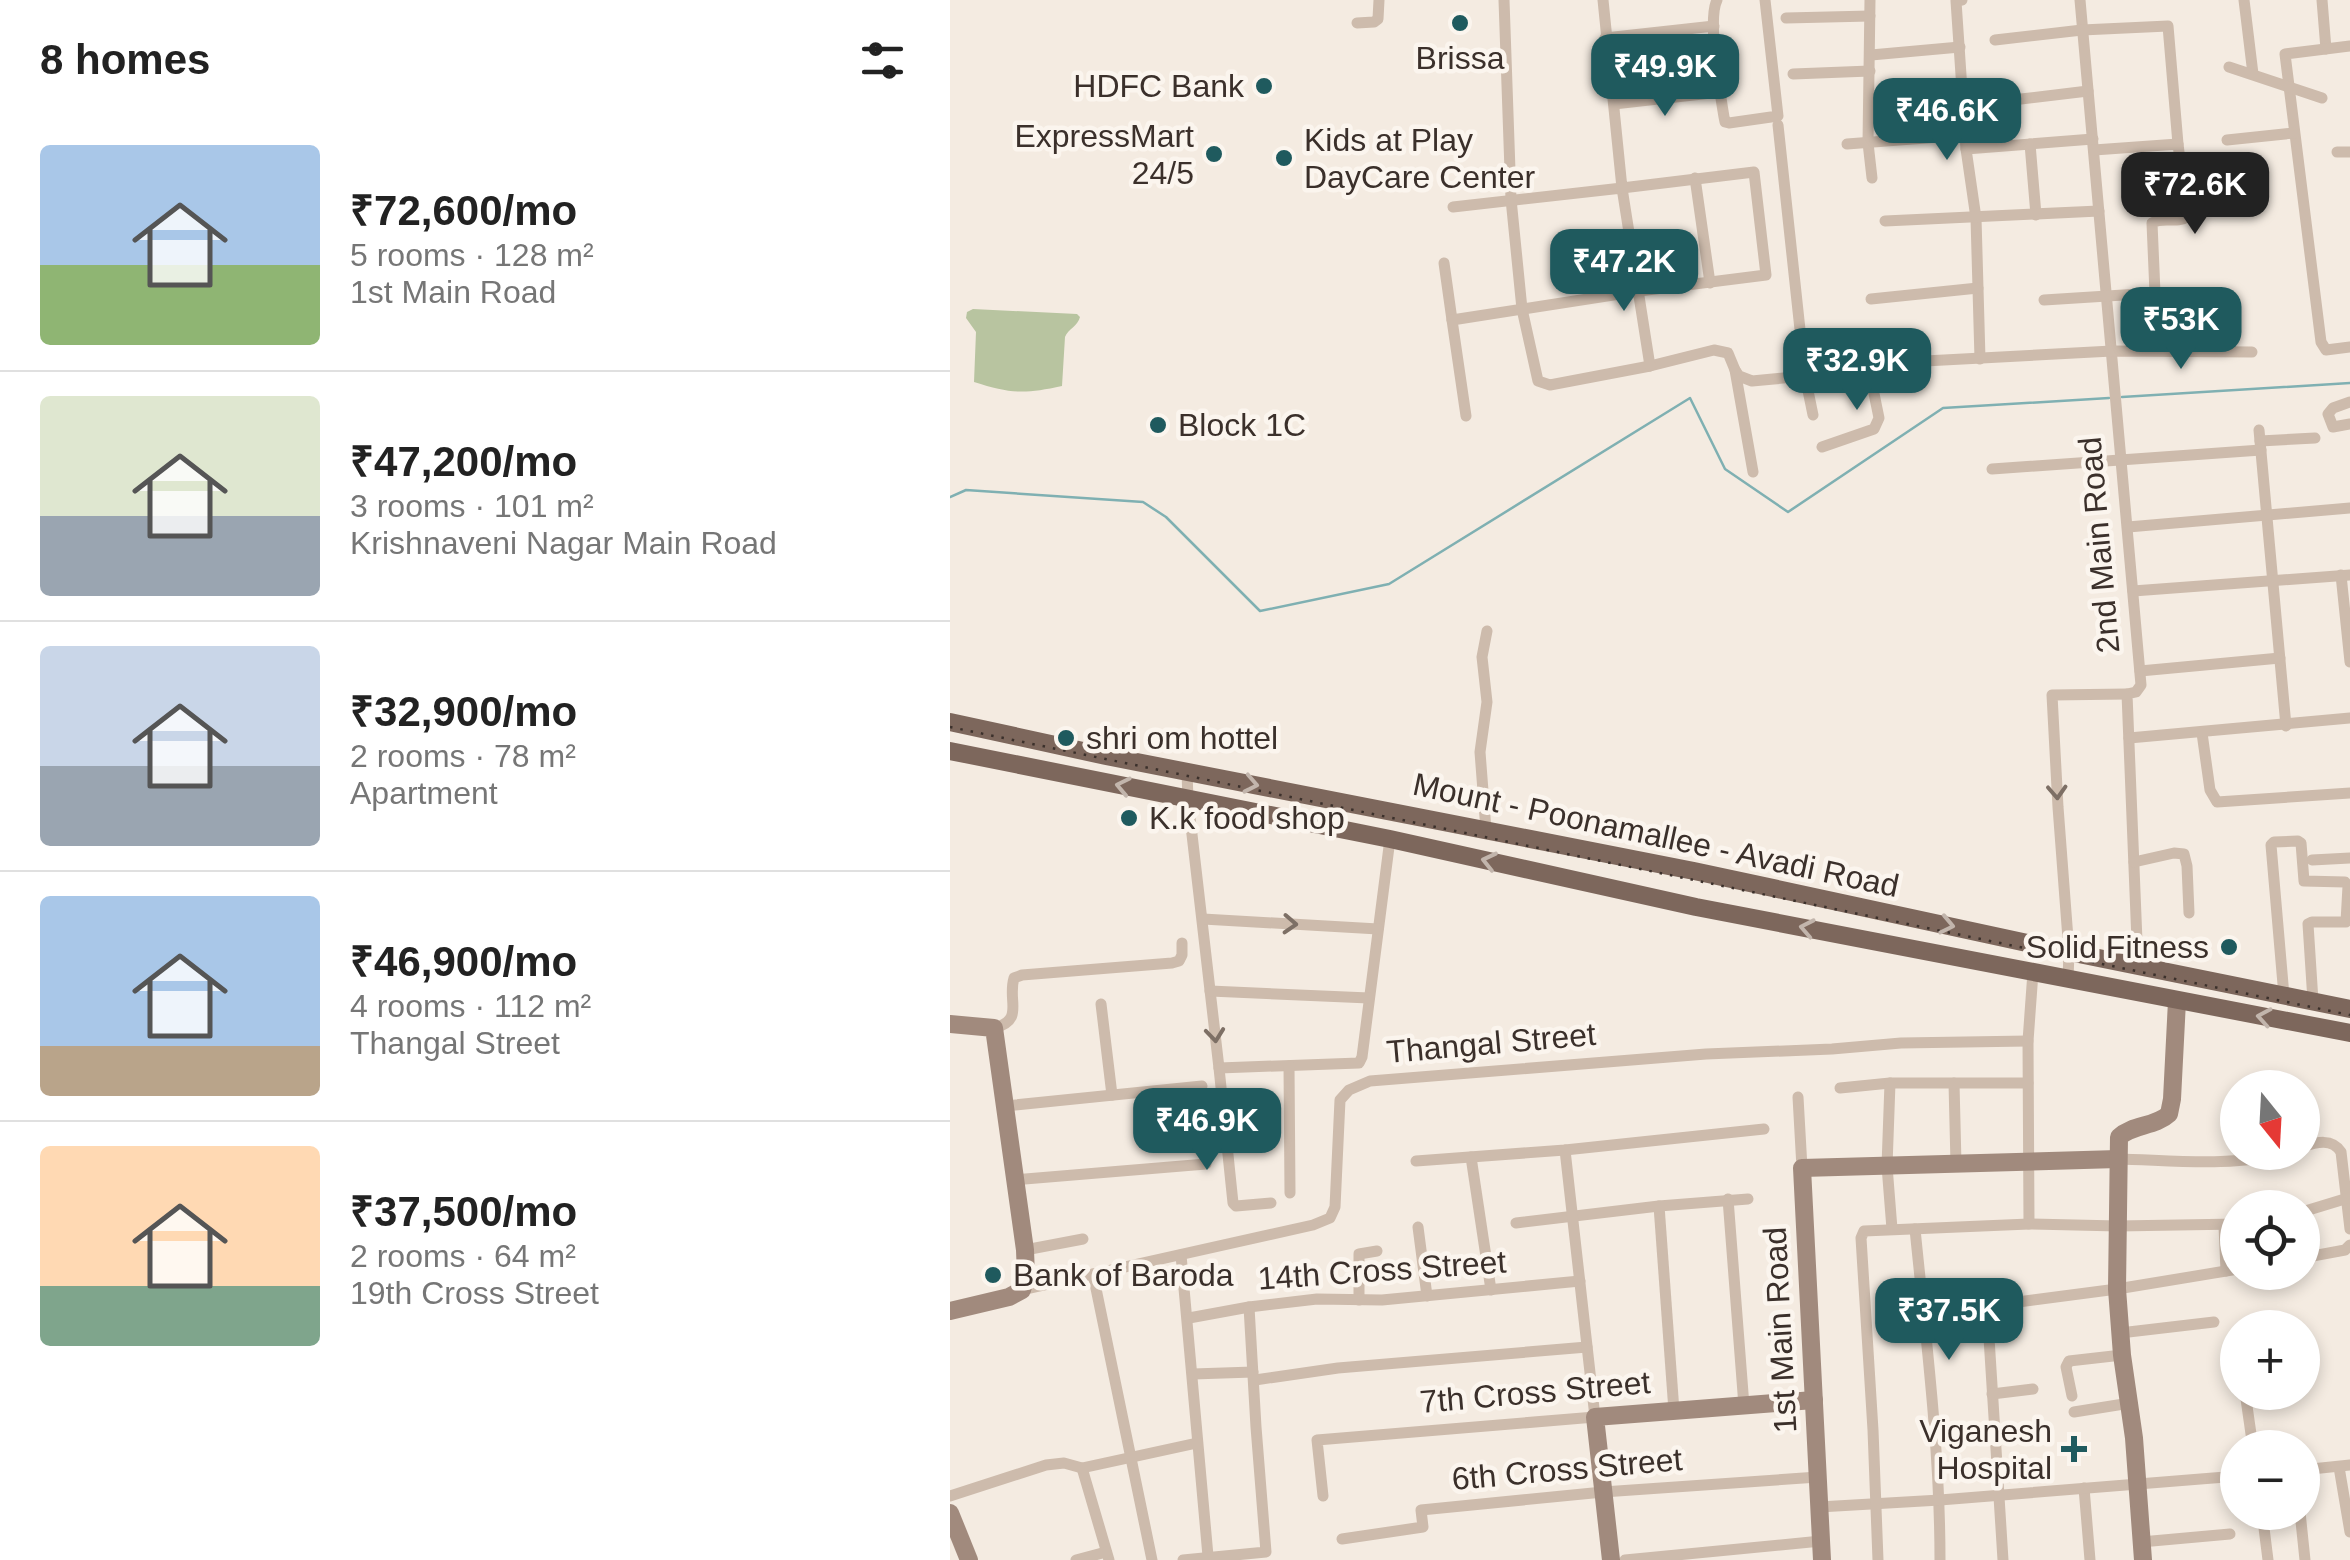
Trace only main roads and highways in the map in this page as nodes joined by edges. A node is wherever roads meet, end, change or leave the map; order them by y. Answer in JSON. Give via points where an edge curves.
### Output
{"nodes":[{"id":1,"x":950,"y":722,"type":"edge"},
{"id":2,"x":950,"y":751,"type":"edge"},
{"id":3,"x":2226,"y":984,"type":"junction"},
{"id":4,"x":2220,"y":1009,"type":"junction"},
{"id":5,"x":2350,"y":1009,"type":"edge"},
{"id":6,"x":2350,"y":1033,"type":"edge"}],
"edges":[{"from":1,"to":3,"type":"main road","name":"Mount - Poonamallee - Avadi Road","one_way":true},
{"from":4,"to":2,"type":"main road","name":"Mount - Poonamallee - Avadi Road","one_way":true},
{"from":3,"to":4,"type":"main road"},
{"from":3,"to":5,"type":"main road","name":"Mount - Poonamallee - Avadi Road"},
{"from":6,"to":4,"type":"main road","name":"Mount - Poonamallee - Avadi Road","one_way":true}]}
